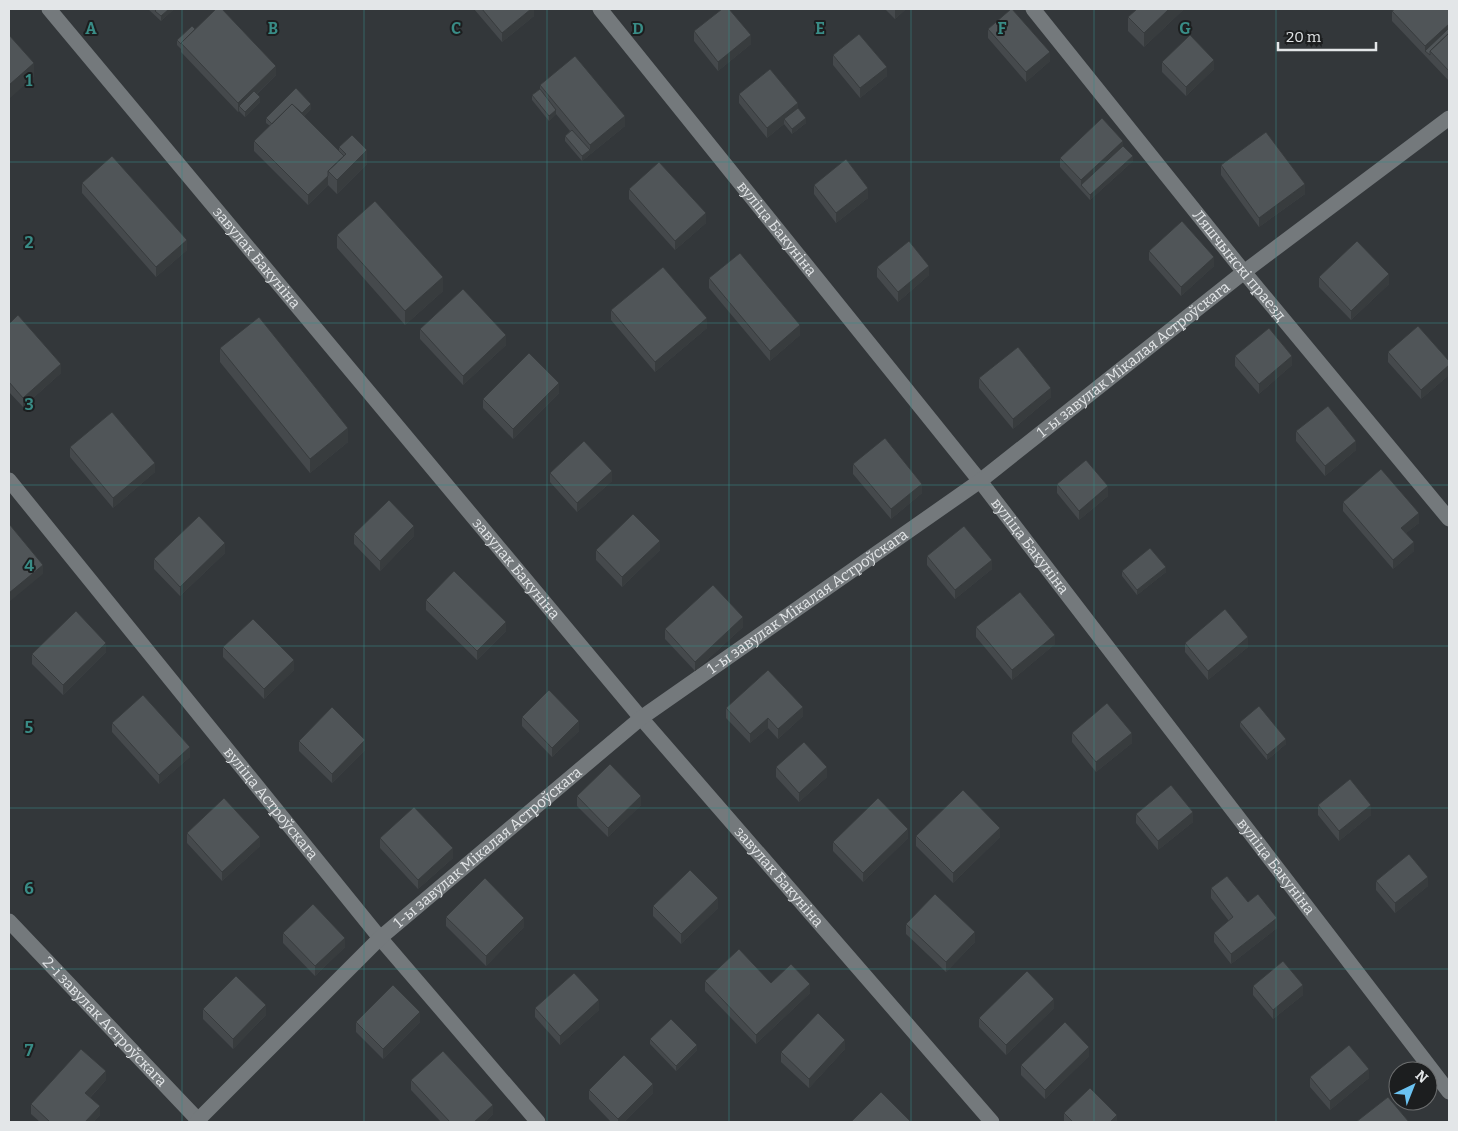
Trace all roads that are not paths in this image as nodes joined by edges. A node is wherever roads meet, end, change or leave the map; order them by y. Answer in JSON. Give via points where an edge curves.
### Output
{"nodes":[{"id":1,"x":49,"y":9,"type":"edge"},
{"id":2,"x":600,"y":9,"type":"edge"},
{"id":3,"x":1033,"y":9,"type":"edge"},
{"id":4,"x":1449,"y":118,"type":"edge"},
{"id":5,"x":1244,"y":272,"type":"junction"},
{"id":6,"x":9,"y":480,"type":"edge"},
{"id":7,"x":980,"y":481,"type":"junction"},
{"id":8,"x":1449,"y":519,"type":"edge"},
{"id":9,"x":641,"y":718,"type":"junction"},
{"id":10,"x":9,"y":921,"type":"edge"},
{"id":11,"x":380,"y":938,"type":"junction"},
{"id":12,"x":1449,"y":1092,"type":"edge"},
{"id":13,"x":199,"y":1121,"type":"edge"},
{"id":14,"x":538,"y":1122,"type":"edge"},
{"id":15,"x":992,"y":1122,"type":"edge"}],
"edges":[{"from":1,"to":9,"type":"street","name":"завулак Бакуніна"},
{"from":2,"to":7,"type":"street","name":"вуліца Бакуніна"},
{"from":3,"to":5,"type":"street","name":"Ляшчынскі праезд"},
{"from":4,"to":5,"type":"street","name":"1-ы завулак Мікалая Астроўскага"},
{"from":5,"to":7,"type":"street","name":"1-ы завулак Мікалая Астроўскага"},
{"from":5,"to":8,"type":"street","name":"Ляшчынскі праезд"},
{"from":6,"to":11,"type":"street","name":"вуліца Астроўскага"},
{"from":7,"to":9,"type":"street","name":"1-ы завулак Мікалая Астроўскага"},
{"from":7,"to":12,"type":"street","name":"вуліца Бакуніна"},
{"from":9,"to":11,"type":"street","name":"1-ы завулак Мікалая Астроўскага"},
{"from":9,"to":15,"type":"street","name":"завулак Бакуніна"},
{"from":10,"to":13,"type":"street","name":"2-і завулак Астроўскага"},
{"from":11,"to":13,"type":"street","name":"1-ы завулак Мікалая Астроўскага"},
{"from":11,"to":14,"type":"street","name":"вуліца Астроўскага"}]}
